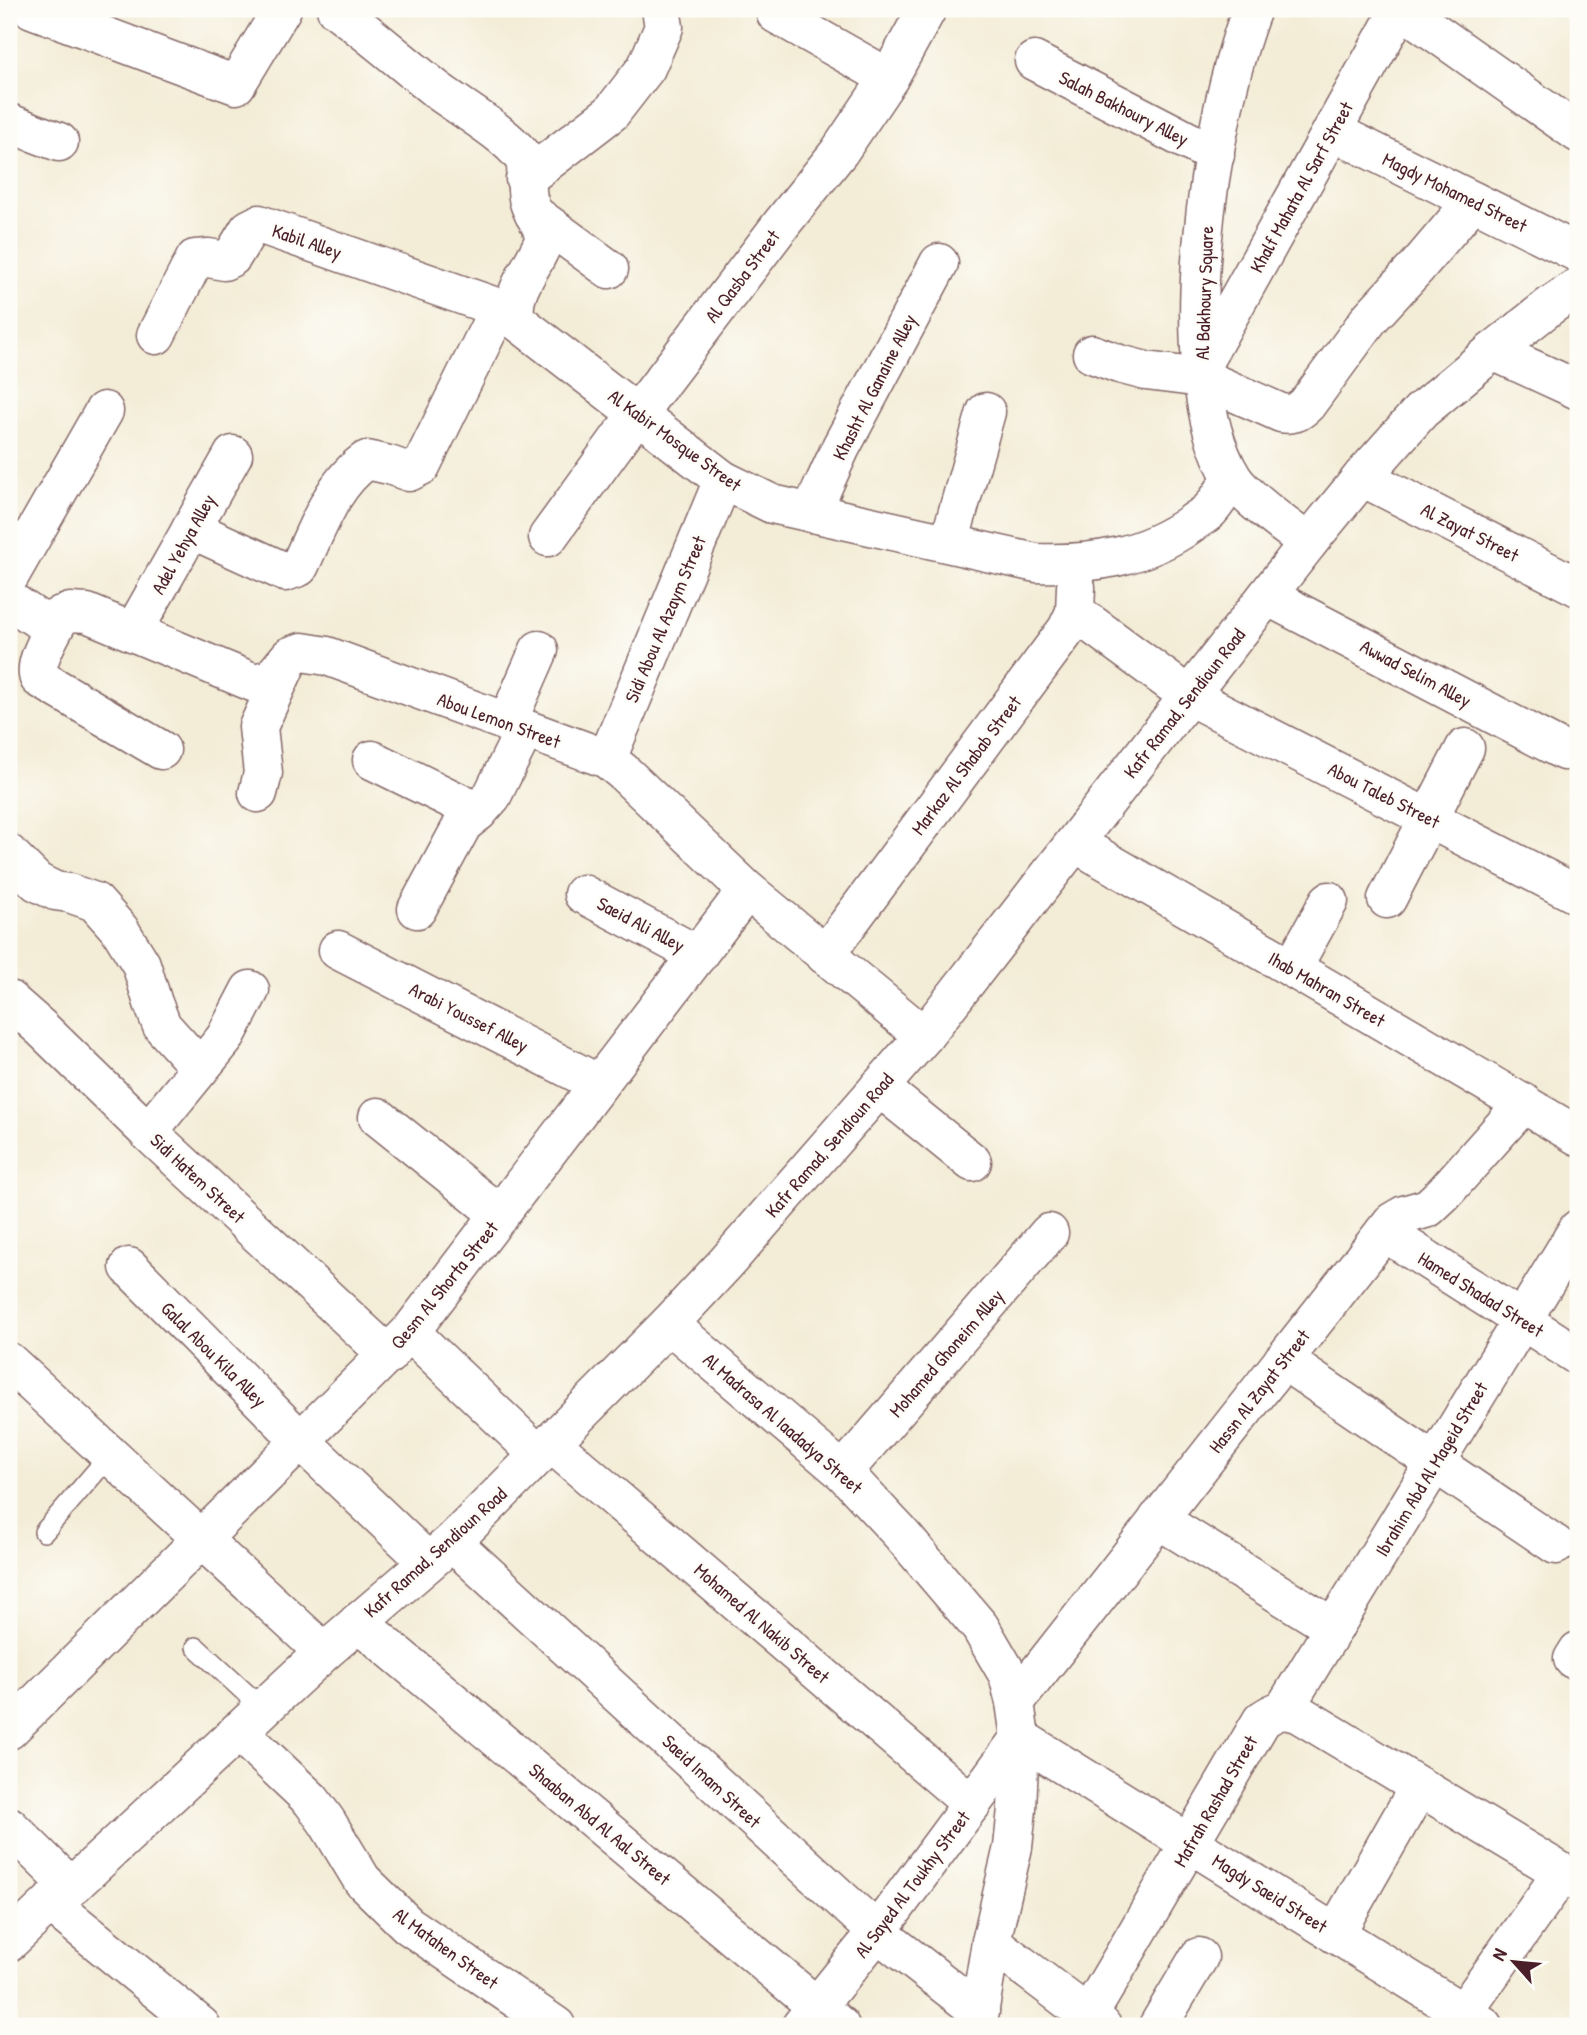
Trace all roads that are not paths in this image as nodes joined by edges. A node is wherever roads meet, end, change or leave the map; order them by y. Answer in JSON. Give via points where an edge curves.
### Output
{"nodes":[{"id":1,"x":32,"y":9,"type":"edge"},
{"id":2,"x":282,"y":9,"type":"edge"},
{"id":3,"x":336,"y":9,"type":"edge"},
{"id":4,"x":661,"y":9,"type":"edge"},
{"id":5,"x":927,"y":9,"type":"edge"},
{"id":6,"x":1252,"y":9,"type":"edge"},
{"id":7,"x":1401,"y":9,"type":"edge"},
{"id":8,"x":776,"y":14,"type":"dead end"},
{"id":9,"x":1034,"y":61,"type":"dead end"},
{"id":10,"x":889,"y":78,"type":"junction"},
{"id":11,"x":9,"y":123,"type":"edge"},
{"id":12,"x":1332,"y":131,"type":"junction"},
{"id":13,"x":1578,"y":133,"type":"edge"},
{"id":14,"x":59,"y":142,"type":"dead end"},
{"id":15,"x":1215,"y":155,"type":"junction"},
{"id":16,"x":530,"y":197,"type":"junction"},
{"id":17,"x":1473,"y":201,"type":"junction"},
{"id":18,"x":1578,"y":253,"type":"edge"},
{"id":19,"x":939,"y":263,"type":"dead end"},
{"id":20,"x":609,"y":269,"type":"dead end"},
{"id":21,"x":1578,"y":287,"type":"edge"},
{"id":22,"x":506,"y":310,"type":"junction"},
{"id":23,"x":156,"y":335,"type":"dead end"},
{"id":24,"x":1493,"y":351,"type":"junction"},
{"id":25,"x":1092,"y":354,"type":"dead end"},
{"id":26,"x":1202,"y":372,"type":"junction"},
{"id":27,"x":1578,"y":390,"type":"edge"},
{"id":28,"x":104,"y":411,"type":"dead end"},
{"id":29,"x":986,"y":412,"type":"dead end"},
{"id":30,"x":637,"y":414,"type":"junction"},
{"id":31,"x":233,"y":455,"type":"dead end"},
{"id":32,"x":1362,"y":477,"type":"junction"},
{"id":33,"x":1232,"y":478,"type":"junction"},
{"id":34,"x":723,"y":480,"type":"junction"},
{"id":35,"x":811,"y":513,"type":"junction"},
{"id":36,"x":191,"y":529,"type":"junction"},
{"id":37,"x":548,"y":537,"type":"dead end"},
{"id":38,"x":949,"y":543,"type":"junction"},
{"id":39,"x":1308,"y":543,"type":"junction"},
{"id":40,"x":1071,"y":564,"type":"junction"},
{"id":41,"x":9,"y":577,"type":"edge"},
{"id":42,"x":1578,"y":587,"type":"edge"},
{"id":43,"x":1267,"y":596,"type":"junction"},
{"id":44,"x":9,"y":600,"type":"edge"},
{"id":45,"x":1075,"y":612,"type":"junction"},
{"id":46,"x":61,"y":615,"type":"junction"},
{"id":47,"x":133,"y":632,"type":"junction"},
{"id":48,"x":539,"y":650,"type":"dead end"},
{"id":49,"x":290,"y":656,"type":"junction"},
{"id":50,"x":1189,"y":696,"type":"junction"},
{"id":51,"x":516,"y":726,"type":"junction"},
{"id":52,"x":1465,"y":748,"type":"dead end"},
{"id":53,"x":161,"y":750,"type":"dead end"},
{"id":54,"x":1564,"y":751,"type":"dead end"},
{"id":55,"x":607,"y":759,"type":"junction"},
{"id":56,"x":372,"y":760,"type":"dead end"},
{"id":57,"x":258,"y":793,"type":"dead end"},
{"id":58,"x":478,"y":812,"type":"junction"},
{"id":59,"x":1428,"y":818,"type":"junction"},
{"id":60,"x":1075,"y":843,"type":"junction"},
{"id":61,"x":9,"y":855,"type":"edge"},
{"id":62,"x":747,"y":890,"type":"junction"},
{"id":63,"x":583,"y":894,"type":"dead end"},
{"id":64,"x":1578,"y":895,"type":"edge"},
{"id":65,"x":1387,"y":899,"type":"dead end"},
{"id":66,"x":1329,"y":901,"type":"dead end"},
{"id":67,"x":417,"y":909,"type":"dead end"},
{"id":68,"x":338,"y":950,"type":"dead end"},
{"id":69,"x":698,"y":955,"type":"junction"},
{"id":70,"x":825,"y":955,"type":"junction"},
{"id":71,"x":1292,"y":968,"type":"junction"},
{"id":72,"x":250,"y":990,"type":"dead end"},
{"id":73,"x":9,"y":1000,"type":"edge"},
{"id":74,"x":924,"y":1036,"type":"junction"},
{"id":75,"x":200,"y":1068,"type":"junction"},
{"id":76,"x":599,"y":1084,"type":"junction"},
{"id":77,"x":878,"y":1087,"type":"junction"},
{"id":78,"x":1524,"y":1103,"type":"junction"},
{"id":79,"x":379,"y":1117,"type":"dead end"},
{"id":80,"x":148,"y":1132,"type":"junction"},
{"id":81,"x":1578,"y":1136,"type":"edge"},
{"id":82,"x":972,"y":1163,"type":"dead end"},
{"id":83,"x":499,"y":1215,"type":"junction"},
{"id":84,"x":1578,"y":1229,"type":"edge"},
{"id":85,"x":1384,"y":1232,"type":"junction"},
{"id":86,"x":1049,"y":1233,"type":"dead end"},
{"id":87,"x":129,"y":1267,"type":"dead end"},
{"id":88,"x":1522,"y":1320,"type":"junction"},
{"id":89,"x":669,"y":1324,"type":"junction"},
{"id":90,"x":399,"y":1344,"type":"junction"},
{"id":91,"x":1578,"y":1356,"type":"edge"},
{"id":92,"x":1283,"y":1360,"type":"junction"},
{"id":93,"x":9,"y":1362,"type":"edge"},
{"id":94,"x":299,"y":1440,"type":"junction"},
{"id":95,"x":545,"y":1449,"type":"junction"},
{"id":96,"x":110,"y":1455,"type":"junction"},
{"id":97,"x":1435,"y":1463,"type":"junction"},
{"id":98,"x":843,"y":1472,"type":"junction"},
{"id":99,"x":1158,"y":1519,"type":"junction"},
{"id":100,"x":44,"y":1532,"type":"dead end"},
{"id":101,"x":201,"y":1539,"type":"junction"},
{"id":102,"x":1556,"y":1545,"type":"dead end"},
{"id":103,"x":440,"y":1552,"type":"junction"},
{"id":104,"x":358,"y":1622,"type":"junction"},
{"id":105,"x":1334,"y":1628,"type":"junction"},
{"id":106,"x":196,"y":1647,"type":"dead end"},
{"id":107,"x":324,"y":1652,"type":"junction"},
{"id":108,"x":1014,"y":1702,"type":"junction"},
{"id":109,"x":1284,"y":1709,"type":"junction"},
{"id":110,"x":250,"y":1720,"type":"junction"},
{"id":111,"x":9,"y":1730,"type":"edge"},
{"id":112,"x":1020,"y":1738,"type":"junction"},
{"id":113,"x":1419,"y":1787,"type":"junction"},
{"id":114,"x":972,"y":1804,"type":"junction"},
{"id":115,"x":9,"y":1826,"type":"edge"},
{"id":116,"x":1191,"y":1844,"type":"junction"},
{"id":117,"x":1570,"y":1877,"type":"edge"},
{"id":118,"x":61,"y":1895,"type":"junction"},
{"id":119,"x":877,"y":1932,"type":"junction"},
{"id":120,"x":1335,"y":1934,"type":"junction"},
{"id":121,"x":9,"y":1942,"type":"edge"},
{"id":122,"x":991,"y":1942,"type":"junction"},
{"id":123,"x":1199,"y":1957,"type":"dead end"},
{"id":124,"x":978,"y":2019,"type":"edge"},
{"id":125,"x":819,"y":2020,"type":"edge"},
{"id":126,"x":1473,"y":2020,"type":"edge"},
{"id":127,"x":1095,"y":2021,"type":"edge"},
{"id":128,"x":201,"y":2026,"type":"edge"},
{"id":129,"x":556,"y":2026,"type":"edge"},
{"id":130,"x":1158,"y":2026,"type":"edge"}],
"edges":[{"from":1,"to":2,"type":"street","via":[[236,85]]},
{"from":3,"to":16,"type":"street","via":[[508,141],[527,167]]},
{"from":4,"to":16,"type":"street","via":[[664,27],[646,68],[611,113]]},
{"from":5,"to":10,"type":"street","name":"Al Qasba Street"},
{"from":6,"to":15,"type":"street","name":"Al Bakhoury Square"},
{"from":7,"to":12,"type":"street","name":"Khalf Mahata Al Sarf Street"},
{"from":7,"to":13,"type":"street"},
{"from":8,"to":10,"type":"street"},
{"from":9,"to":15,"type":"street","name":"Salah Bakhoury Alley"},
{"from":10,"to":30,"type":"street","name":"Al Qasba Street","via":[[839,152]]},
{"from":11,"to":14,"type":"street"},
{"from":12,"to":17,"type":"street","name":"Magdy Mohamed Street"},
{"from":12,"to":26,"type":"street","name":"Khalf Mahata Al Sarf Street"},
{"from":15,"to":26,"type":"street","name":"Al Bakhoury Square","via":[[1200,297]]},
{"from":16,"to":20,"type":"street"},
{"from":16,"to":22,"type":"street","via":[[544,237]]},
{"from":17,"to":18,"type":"street","name":"Magdy Mohamed Street"},
{"from":17,"to":26,"type":"street","via":[[1370,318],[1300,411],[1281,413]]},
{"from":19,"to":35,"type":"street","name":"Khasht Al Ganaine Alley"},
{"from":21,"to":24,"type":"street","name":"Kafr Ramad, Sendioun Road"},
{"from":22,"to":23,"type":"street","name":"Kabil Alley","via":[[259,224],[249,229],[232,257],[224,261],[195,259]]},
{"from":22,"to":30,"type":"street","name":"Al Kabir Mosque Street"},
{"from":22,"to":36,"type":"street","via":[[421,466],[409,472],[368,460],[354,469],[332,499],[299,567],[285,572]]},
{"from":24,"to":27,"type":"street"},
{"from":24,"to":32,"type":"street","name":"Kafr Ramad, Sendioun Road","via":[[1421,411]]},
{"from":25,"to":26,"type":"street","via":[[1146,371]]},
{"from":26,"to":33,"type":"street","name":"Al Bakhoury Square","via":[[1215,442]]},
{"from":28,"to":41,"type":"street"},
{"from":29,"to":38,"type":"street"},
{"from":30,"to":34,"type":"street","name":"Al Kabir Mosque Street"},
{"from":30,"to":37,"type":"street","name":"Al Qasba Street"},
{"from":31,"to":36,"type":"street","name":"Adel Yehya Alley"},
{"from":32,"to":39,"type":"street","name":"Kafr Ramad, Sendioun Road"},
{"from":32,"to":42,"type":"street","name":"Al Zayat Street"},
{"from":33,"to":39,"type":"street","name":"Al Bakhoury Square"},
{"from":33,"to":40,"type":"street","name":"Al Kabir Mosque Street","via":[[1210,510],[1175,535],[1145,550]]},
{"from":34,"to":35,"type":"street","name":"Al Kabir Mosque Street","via":[[772,504]]},
{"from":34,"to":55,"type":"street","name":"Sidi Abou Al Azaym Street"},
{"from":35,"to":38,"type":"street","name":"Al Kabir Mosque Street"},
{"from":36,"to":47,"type":"street","name":"Adel Yehya Alley"},
{"from":38,"to":40,"type":"street","name":"Al Kabir Mosque Street","via":[[1036,563]]},
{"from":39,"to":43,"type":"street","name":"Kafr Ramad, Sendioun Road"},
{"from":40,"to":45,"type":"street"},
{"from":43,"to":50,"type":"street","name":"Kafr Ramad, Sendioun Road"},
{"from":43,"to":54,"type":"street","name":"Awwad Selim Alley"},
{"from":44,"to":46,"type":"street","via":[[39,621]]},
{"from":45,"to":50,"type":"street","name":"Abou Taleb Street"},
{"from":45,"to":70,"type":"street","name":"Markaz Al Shabab Street","via":[[1067,629]]},
{"from":46,"to":47,"type":"street","via":[[86,613]]},
{"from":46,"to":53,"type":"street","via":[[38,663],[39,678]]},
{"from":47,"to":49,"type":"street","via":[[255,683],[271,679]]},
{"from":48,"to":51,"type":"street"},
{"from":49,"to":51,"type":"street","name":"Abou Lemon Street","via":[[302,652],[327,656]]},
{"from":49,"to":57,"type":"street","via":[[257,727],[262,773]]},
{"from":50,"to":59,"type":"street","name":"Abou Taleb Street"},
{"from":50,"to":60,"type":"street","name":"Kafr Ramad, Sendioun Road"},
{"from":51,"to":55,"type":"street","name":"Abou Lemon Street"},
{"from":51,"to":58,"type":"street","via":[[492,796]]},
{"from":52,"to":59,"type":"street"},
{"from":55,"to":62,"type":"street","name":"Abou Lemon Street"},
{"from":56,"to":58,"type":"street"},
{"from":58,"to":67,"type":"street","via":[[463,824]]},
{"from":59,"to":64,"type":"street","name":"Abou Taleb Street"},
{"from":59,"to":65,"type":"street"},
{"from":60,"to":71,"type":"street","name":"Ihab Mahran Street"},
{"from":60,"to":74,"type":"street","name":"Kafr Ramad, Sendioun Road"},
{"from":61,"to":75,"type":"street","via":[[37,882],[95,902],[141,964],[162,1026]]},
{"from":62,"to":69,"type":"street","name":"Qesm Al Shorta Street"},
{"from":62,"to":70,"type":"street","name":"Abou Lemon Street"},
{"from":63,"to":69,"type":"street","name":"Saeid Ali Alley"},
{"from":66,"to":71,"type":"street"},
{"from":68,"to":76,"type":"street","name":"Arabi Youssef Alley"},
{"from":69,"to":76,"type":"street","name":"Qesm Al Shorta Street"},
{"from":70,"to":74,"type":"street","name":"Abou Lemon Street"},
{"from":71,"to":78,"type":"street","name":"Ihab Mahran Street"},
{"from":72,"to":75,"type":"street","via":[[225,1038]]},
{"from":73,"to":80,"type":"street","name":"Sidi Hatem Street"},
{"from":74,"to":77,"type":"street","name":"Kafr Ramad, Sendioun Road"},
{"from":75,"to":80,"type":"street"},
{"from":76,"to":83,"type":"street","name":"Qesm Al Shorta Street"},
{"from":77,"to":82,"type":"street"},
{"from":77,"to":89,"type":"street","name":"Kafr Ramad, Sendioun Road"},
{"from":78,"to":81,"type":"street","name":"Ihab Mahran Street"},
{"from":78,"to":85,"type":"street","name":"Hassn Al Zayat Street","via":[[1428,1208],[1404,1215]]},
{"from":79,"to":83,"type":"street"},
{"from":80,"to":90,"type":"street","name":"Sidi Hatem Street"},
{"from":83,"to":90,"type":"street","name":"Qesm Al Shorta Street"},
{"from":84,"to":88,"type":"street","name":"Ibrahim Abd Al Mageid Street"},
{"from":85,"to":88,"type":"street","name":"Hamed Shadad Street"},
{"from":85,"to":92,"type":"street","name":"Hassn Al Zayat Street"},
{"from":86,"to":98,"type":"street","name":"Mohamed Ghoneim Alley"},
{"from":87,"to":94,"type":"street","name":"Galal Abou Kila Alley"},
{"from":88,"to":91,"type":"street","name":"Hamed Shadad Street"},
{"from":88,"to":97,"type":"street","name":"Ibrahim Abd Al Mageid Street"},
{"from":89,"to":95,"type":"street","name":"Kafr Ramad, Sendioun Road"},
{"from":89,"to":98,"type":"street","name":"Al Madrasa Al Iaadadya Street"},
{"from":90,"to":94,"type":"street","name":"Qesm Al Shorta Street"},
{"from":90,"to":95,"type":"street","name":"Sidi Hatem Street"},
{"from":92,"to":97,"type":"street"},
{"from":92,"to":99,"type":"street","name":"Hassn Al Zayat Street"},
{"from":93,"to":96,"type":"street"},
{"from":94,"to":101,"type":"street","name":"Qesm Al Shorta Street"},
{"from":94,"to":103,"type":"street","name":"Galal Abou Kila Alley"},
{"from":95,"to":103,"type":"street","name":"Kafr Ramad, Sendioun Road"},
{"from":95,"to":114,"type":"street","name":"Mohamed Al Nakib Street"},
{"from":96,"to":100,"type":"lane"},
{"from":96,"to":101,"type":"street"},
{"from":97,"to":102,"type":"street"},
{"from":97,"to":105,"type":"street","name":"Ibrahim Abd Al Mageid Street"},
{"from":98,"to":108,"type":"street","name":"Al Madrasa Al Iaadadya Street","via":[[980,1627],[1008,1675]]},
{"from":99,"to":105,"type":"street"},
{"from":99,"to":108,"type":"street","name":"Hassn Al Zayat Street"},
{"from":101,"to":107,"type":"street"},
{"from":101,"to":111,"type":"street","name":"Qesm Al Shorta Street"},
{"from":103,"to":104,"type":"street","name":"Kafr Ramad, Sendioun Road"},
{"from":103,"to":119,"type":"street","name":"Saeid Imam Street"},
{"from":104,"to":107,"type":"street","name":"Kafr Ramad, Sendioun Road"},
{"from":104,"to":125,"type":"street","name":"Shaaban Abd Al Aal Street"},
{"from":105,"to":109,"type":"street","name":"Ibrahim Abd Al Mageid Street"},
{"from":106,"to":110,"type":"lane"},
{"from":107,"to":110,"type":"street","name":"Kafr Ramad, Sendioun Road"},
{"from":108,"to":112,"type":"street","name":"Al Madrasa Al Iaadadya Street"},
{"from":109,"to":113,"type":"street"},
{"from":109,"to":116,"type":"street","name":"Mafrah Rashad Street","via":[[1262,1720]]},
{"from":110,"to":118,"type":"street","name":"Kafr Ramad, Sendioun Road"},
{"from":110,"to":129,"type":"street","name":"Al Matahen Street","via":[[327,1822],[362,1880],[408,1926]]},
{"from":112,"to":114,"type":"street","name":"Al Sayed Al Toukhy Street"},
{"from":112,"to":116,"type":"street","name":"Magdy Saeid Street"},
{"from":112,"to":122,"type":"street","name":"Al Madrasa Al Iaadadya Street","via":[[1013,1847]]},
{"from":113,"to":117,"type":"street"},
{"from":113,"to":120,"type":"street"},
{"from":114,"to":119,"type":"street","name":"Al Sayed Al Toukhy Street"},
{"from":115,"to":118,"type":"street"},
{"from":116,"to":120,"type":"street","name":"Magdy Saeid Street"},
{"from":116,"to":127,"type":"street","name":"Mafrah Rashad Street"},
{"from":117,"to":126,"type":"street"},
{"from":118,"to":121,"type":"street","name":"Kafr Ramad, Sendioun Road"},
{"from":118,"to":128,"type":"street"},
{"from":119,"to":124,"type":"street","name":"Saeid Imam Street"},
{"from":119,"to":125,"type":"street","name":"Al Sayed Al Toukhy Street"},
{"from":120,"to":126,"type":"street","name":"Magdy Saeid Street"},
{"from":122,"to":124,"type":"street","name":"Al Madrasa Al Iaadadya Street"},
{"from":122,"to":127,"type":"street"},
{"from":123,"to":130,"type":"street"}]}
